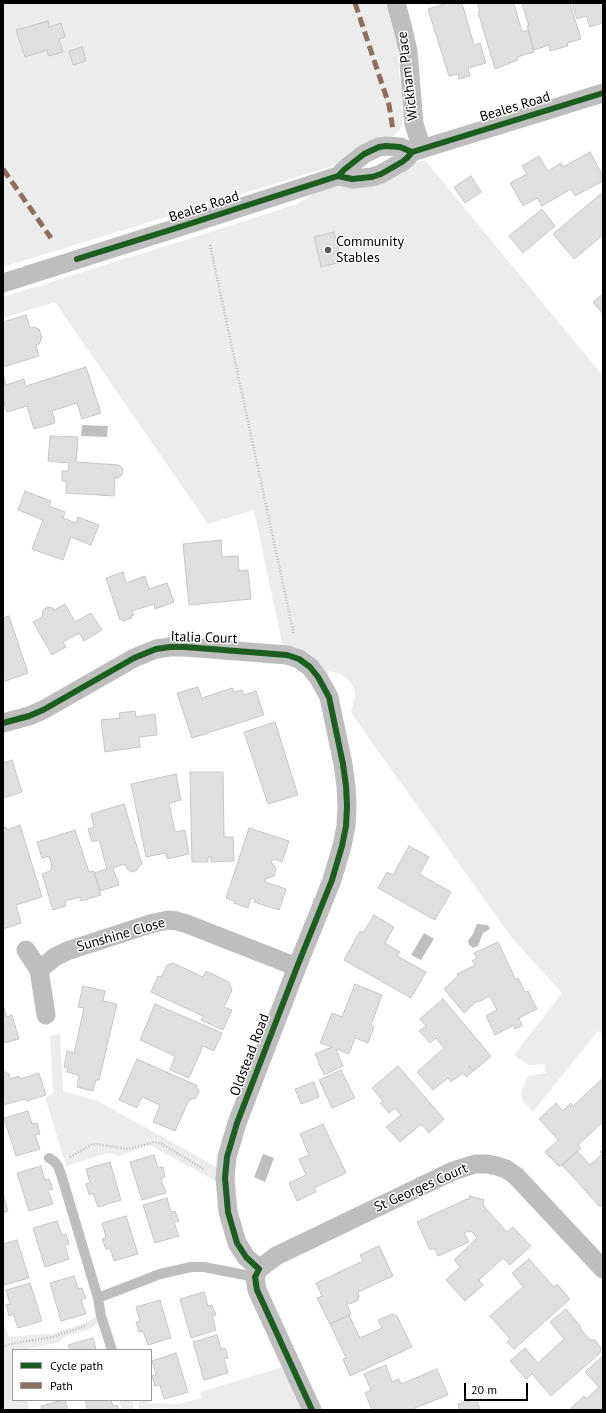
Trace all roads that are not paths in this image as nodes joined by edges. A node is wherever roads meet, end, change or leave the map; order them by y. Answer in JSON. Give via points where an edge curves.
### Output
{"nodes":[{"id":1,"x":396,"y":3,"type":"edge"},
{"id":2,"x":603,"y":92,"type":"edge"},
{"id":3,"x":416,"y":151,"type":"junction"},
{"id":4,"x":338,"y":176,"type":"junction"},
{"id":5,"x":3,"y":283,"type":"edge"},
{"id":6,"x":329,"y":697,"type":"joint"},
{"id":7,"x":3,"y":723,"type":"edge"},
{"id":8,"x":26,"y":950,"type":"dead end"},
{"id":9,"x":297,"y":967,"type":"junction"},
{"id":10,"x":39,"y":970,"type":"junction"},
{"id":11,"x":46,"y":1015,"type":"dead end"},
{"id":12,"x":49,"y":1158,"type":"dead end"},
{"id":13,"x":603,"y":1269,"type":"edge"},
{"id":14,"x":257,"y":1273,"type":"junction"},
{"id":15,"x":98,"y":1298,"type":"junction"},
{"id":16,"x":112,"y":1349,"type":"edge"},
{"id":17,"x":312,"y":1410,"type":"edge"}],
"edges":[{"from":1,"to":3,"type":"street","name":"Wickham Place","via":[[408,51]]},
{"from":2,"to":3,"type":"street","name":"Beales Road"},
{"from":3,"to":4,"type":"street","name":"Beales Road","via":[[402,162],[372,177],[352,179]]},
{"from":3,"to":4,"type":"street","name":"Beales Road","via":[[400,147],[379,147],[364,154]]},
{"from":4,"to":5,"type":"street","name":"Beales Road"},
{"from":6,"to":7,"type":"street","name":"Italia Court","via":[[310,667],[299,659],[287,655],[170,647],[156,649],[134,658],[43,710]]},
{"from":6,"to":9,"type":"street","name":"Oldstead Road","via":[[343,764],[347,799],[346,826],[332,880]]},
{"from":8,"to":10,"type":"street"},
{"from":9,"to":10,"type":"street","name":"Sunshine Close","via":[[187,924],[168,920],[67,951]]},
{"from":9,"to":14,"type":"street","name":"Oldstead Road","via":[[237,1123],[227,1157],[226,1198],[231,1225],[241,1251]]},
{"from":10,"to":11,"type":"street"},
{"from":12,"to":15,"type":"lane","via":[[58,1166],[61,1174]]},
{"from":13,"to":14,"type":"street","name":"St Georges Court","via":[[516,1176],[497,1166],[475,1164],[453,1171],[276,1256]]},
{"from":14,"to":15,"type":"lane","via":[[191,1267],[160,1274]]},
{"from":14,"to":17,"type":"street","via":[[257,1290]]},
{"from":15,"to":16,"type":"lane"}]}
